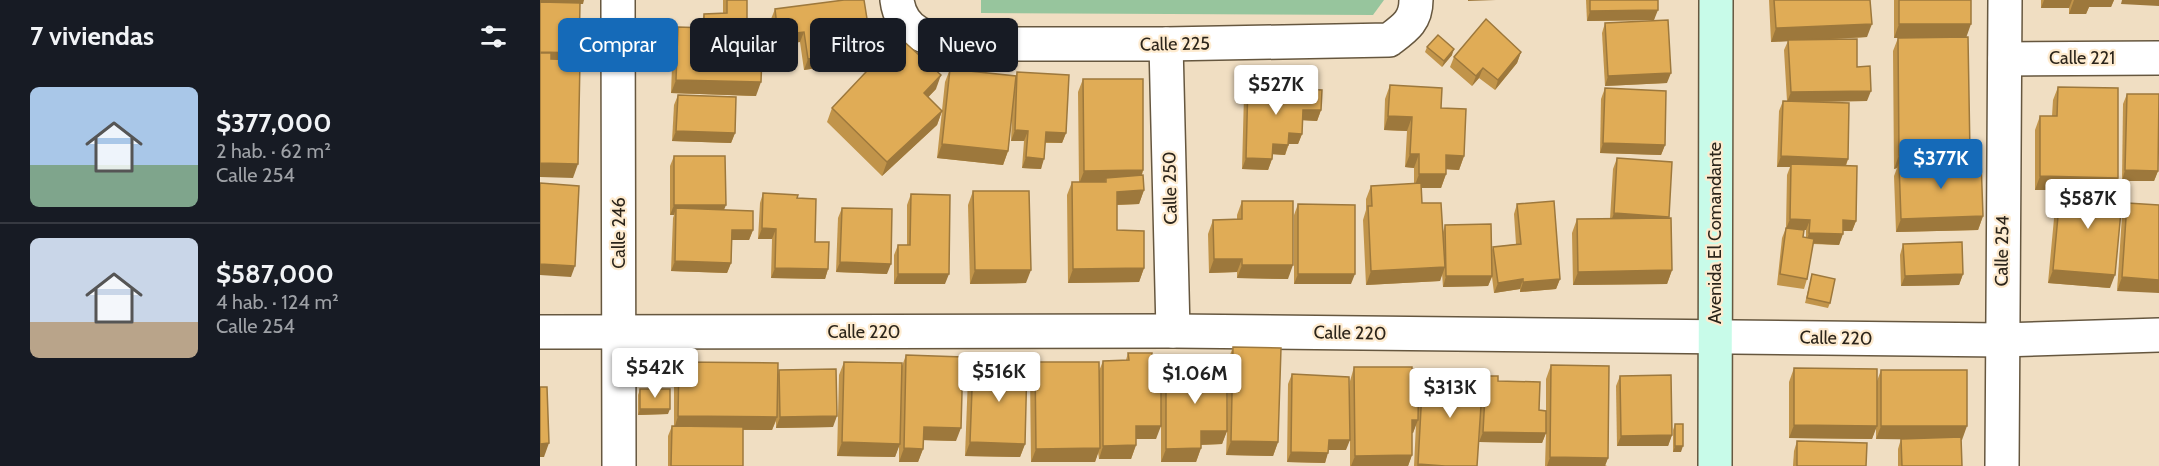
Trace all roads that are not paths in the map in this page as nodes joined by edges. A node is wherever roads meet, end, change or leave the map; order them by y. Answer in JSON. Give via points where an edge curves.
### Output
{"nodes":[{"id":1,"x":618,"y":0,"type":"edge"},
{"id":2,"x":1716,"y":0,"type":"edge"},
{"id":3,"x":2005,"y":0,"type":"edge"},
{"id":4,"x":903,"y":14,"type":"edge"},
{"id":5,"x":1410,"y":14,"type":"edge"},
{"id":6,"x":1166,"y":44,"type":"junction"},
{"id":7,"x":2159,"y":58,"type":"edge"},
{"id":8,"x":2005,"y":59,"type":"junction"},
{"id":9,"x":1173,"y":331,"type":"junction"},
{"id":10,"x":540,"y":332,"type":"edge"},
{"id":11,"x":620,"y":333,"type":"junction"},
{"id":12,"x":2159,"y":336,"type":"edge"},
{"id":13,"x":1715,"y":337,"type":"junction"},
{"id":14,"x":2001,"y":340,"type":"junction"},
{"id":15,"x":619,"y":466,"type":"edge"},
{"id":16,"x":1715,"y":466,"type":"edge"},
{"id":17,"x":2002,"y":466,"type":"edge"}],
"edges":[{"from":1,"to":11,"type":"street","name":"Calle 246"},
{"from":2,"to":13,"type":"street","name":"Avenida El Comandante"},
{"from":3,"to":8,"type":"street","name":"Calle 254"},
{"from":4,"to":6,"type":"street","name":"Calle 225","via":[[932,40],[957,44]]},
{"from":5,"to":6,"type":"street","name":"Calle 225","via":[[1389,40]]},
{"from":6,"to":9,"type":"street","name":"Calle 250"},
{"from":7,"to":8,"type":"street","name":"Calle 221"},
{"from":8,"to":14,"type":"street","name":"Calle 254"},
{"from":9,"to":11,"type":"street","name":"Calle 220"},
{"from":9,"to":13,"type":"street","name":"Calle 220"},
{"from":10,"to":11,"type":"street","name":"Calle 220"},
{"from":11,"to":15,"type":"street","name":"Calle 246"},
{"from":12,"to":14,"type":"street","name":"Calle 220"},
{"from":13,"to":14,"type":"street","name":"Calle 220"},
{"from":13,"to":16,"type":"street","name":"Avenida El Comandante"},
{"from":14,"to":17,"type":"street","name":"Calle 254"}]}
